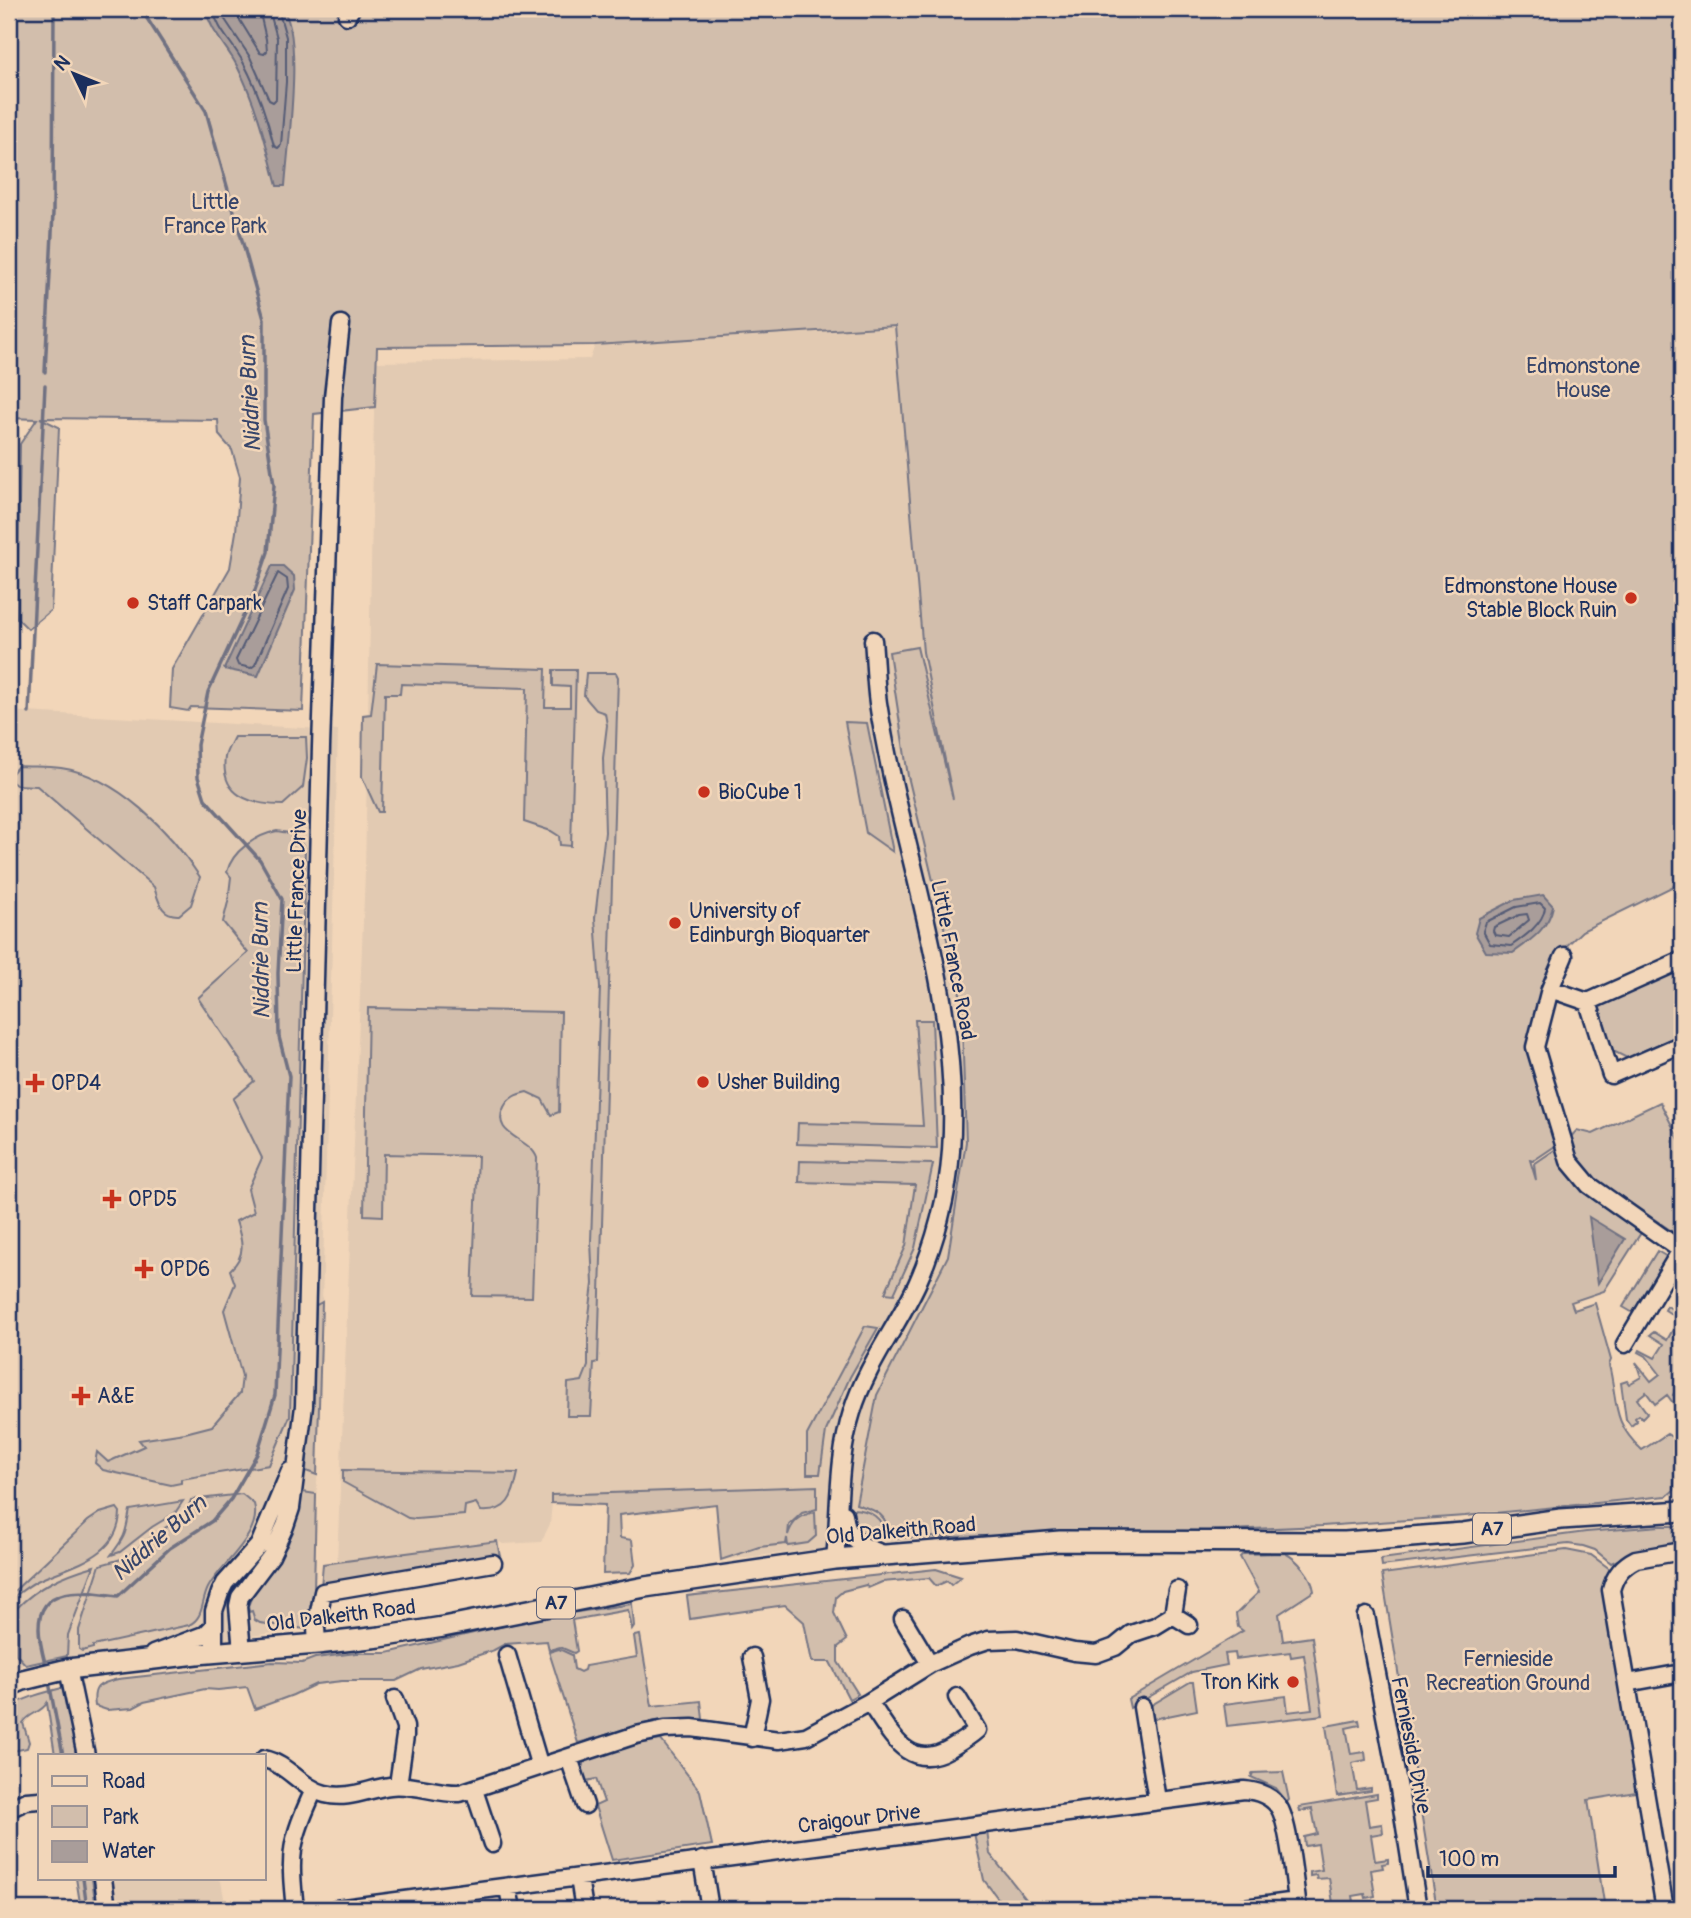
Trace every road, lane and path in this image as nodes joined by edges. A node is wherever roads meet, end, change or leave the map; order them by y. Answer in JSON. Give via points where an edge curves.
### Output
{"nodes":[{"id":1,"x":341,"y":324,"type":"dead end"},
{"id":2,"x":873,"y":639,"type":"dead end"},
{"id":3,"x":1564,"y":956,"type":"dead end"},
{"id":4,"x":1682,"y":960,"type":"edge"},
{"id":5,"x":1550,"y":989,"type":"junction"},
{"id":6,"x":1588,"y":1002,"type":"junction"},
{"id":7,"x":1682,"y":1044,"type":"edge"},
{"id":8,"x":1682,"y":1250,"type":"edge"},
{"id":9,"x":1625,"y":1344,"type":"dead end"},
{"id":10,"x":296,"y":1459,"type":"junction"},
{"id":11,"x":841,"y":1480,"type":"junction"},
{"id":12,"x":1682,"y":1511,"type":"edge"},
{"id":13,"x":1682,"y":1551,"type":"edge"},
{"id":14,"x":886,"y":1555,"type":"junction"},
{"id":15,"x":835,"y":1559,"type":"junction"},
{"id":16,"x":493,"y":1563,"type":"dead end"},
{"id":17,"x":1177,"y":1590,"type":"dead end"},
{"id":18,"x":1173,"y":1615,"type":"junction"},
{"id":19,"x":903,"y":1619,"type":"dead end"},
{"id":20,"x":1189,"y":1625,"type":"dead end"},
{"id":21,"x":214,"y":1626,"type":"junction"},
{"id":22,"x":1365,"y":1626,"type":"dead end"},
{"id":23,"x":317,"y":1644,"type":"junction"},
{"id":24,"x":242,"y":1651,"type":"junction"},
{"id":25,"x":214,"y":1653,"type":"junction"},
{"id":26,"x":507,"y":1655,"type":"dead end"},
{"id":27,"x":752,"y":1657,"type":"dead end"},
{"id":28,"x":131,"y":1661,"type":"junction"},
{"id":29,"x":930,"y":1664,"type":"junction"},
{"id":30,"x":65,"y":1669,"type":"junction"},
{"id":31,"x":1682,"y":1673,"type":"edge"},
{"id":32,"x":1627,"y":1683,"type":"junction"},
{"id":33,"x":9,"y":1686,"type":"edge"},
{"id":34,"x":957,"y":1697,"type":"dead end"},
{"id":35,"x":395,"y":1699,"type":"dead end"},
{"id":36,"x":869,"y":1702,"type":"junction"},
{"id":37,"x":1142,"y":1707,"type":"dead end"},
{"id":38,"x":752,"y":1738,"type":"junction"},
{"id":39,"x":86,"y":1754,"type":"edge"},
{"id":40,"x":569,"y":1758,"type":"junction"},
{"id":41,"x":266,"y":1760,"type":"edge"},
{"id":42,"x":540,"y":1767,"type":"junction"},
{"id":43,"x":398,"y":1786,"type":"junction"},
{"id":44,"x":314,"y":1790,"type":"junction"},
{"id":45,"x":474,"y":1790,"type":"junction"},
{"id":46,"x":38,"y":1800,"type":"edge"},
{"id":47,"x":1157,"y":1800,"type":"junction"},
{"id":48,"x":585,"y":1805,"type":"dead end"},
{"id":49,"x":9,"y":1809,"type":"edge"},
{"id":50,"x":492,"y":1844,"type":"dead end"},
{"id":51,"x":702,"y":1860,"type":"junction"},
{"id":52,"x":579,"y":1878,"type":"junction"},
{"id":53,"x":103,"y":1880,"type":"edge"},
{"id":54,"x":508,"y":1888,"type":"junction"},
{"id":55,"x":1297,"y":1905,"type":"edge"},
{"id":56,"x":107,"y":1909,"type":"edge"},
{"id":57,"x":295,"y":1909,"type":"edge"},
{"id":58,"x":336,"y":1909,"type":"edge"},
{"id":59,"x":512,"y":1909,"type":"edge"},
{"id":60,"x":584,"y":1909,"type":"edge"},
{"id":61,"x":710,"y":1909,"type":"edge"},
{"id":62,"x":1236,"y":1909,"type":"edge"},
{"id":63,"x":1418,"y":1909,"type":"edge"},
{"id":64,"x":1665,"y":1909,"type":"edge"}],
"edges":[{"from":1,"to":10,"type":"street","name":"Little France Drive","via":[[333,397],[303,1406]]},
{"from":2,"to":11,"type":"street","name":"Little France Road","via":[[891,773],[944,1004],[951,1074],[951,1150],[933,1241],[917,1283],[852,1411]]},
{"from":3,"to":5,"type":"street"},
{"from":4,"to":6,"type":"street"},
{"from":5,"to":6,"type":"street"},
{"from":5,"to":8,"type":"street","via":[[1535,1047],[1569,1161],[1589,1185]]},
{"from":6,"to":7,"type":"street","via":[[1611,1075]]},
{"from":8,"to":9,"type":"street"},
{"from":10,"to":21,"type":"street","name":"Little France Drive","via":[[259,1545],[220,1593]]},
{"from":10,"to":24,"type":"street","name":"Little France Drive","via":[[285,1526],[271,1556],[240,1597]]},
{"from":11,"to":14,"type":"street","name":"Little France Road","via":[[850,1537]]},
{"from":11,"to":15,"type":"street","name":"Little France Road"},
{"from":12,"to":14,"type":"main road","name":"Old Dalkeith Road","number":"A7","via":[[1346,1542],[1060,1541]]},
{"from":13,"to":32,"type":"street","via":[[1636,1559],[1619,1573],[1611,1590]]},
{"from":14,"to":15,"type":"main road","name":"Old Dalkeith Road","number":"A7"},
{"from":15,"to":23,"type":"main road","name":"Old Dalkeith Road","number":"A7","via":[[645,1587],[443,1627]]},
{"from":16,"to":23,"type":"street","via":[[323,1592]]},
{"from":17,"to":18,"type":"street"},
{"from":18,"to":20,"type":"street"},
{"from":18,"to":29,"type":"street","via":[[1096,1654],[1004,1638],[970,1646]]},
{"from":19,"to":29,"type":"street"},
{"from":21,"to":25,"type":"street","name":"Little France Drive"},
{"from":21,"to":28,"type":"street","name":"Old Dalkeith Road","via":[[206,1634]]},
{"from":22,"to":63,"type":"street","name":"Fernieside Drive"},
{"from":23,"to":24,"type":"main road","name":"Old Dalkeith Road","number":"A7"},
{"from":24,"to":25,"type":"main road","name":"Old Dalkeith Road","number":"A7"},
{"from":25,"to":28,"type":"main road","name":"Old Dalkeith Road","number":"A7"},
{"from":26,"to":42,"type":"street"},
{"from":27,"to":38,"type":"street","via":[[760,1699]]},
{"from":28,"to":30,"type":"main road","name":"Old Dalkeith Road","number":"A7"},
{"from":29,"to":36,"type":"street"},
{"from":30,"to":33,"type":"main road","name":"Old Dalkeith Road","number":"A7"},
{"from":30,"to":39,"type":"street"},
{"from":31,"to":32,"type":"street"},
{"from":32,"to":64,"type":"street"},
{"from":34,"to":36,"type":"street","via":[[982,1732],[932,1756],[911,1754]]},
{"from":35,"to":43,"type":"street","via":[[405,1727]]},
{"from":36,"to":38,"type":"street","via":[[806,1736]]},
{"from":37,"to":47,"type":"street"},
{"from":38,"to":40,"type":"street","via":[[692,1728],[665,1729]]},
{"from":40,"to":42,"type":"street"},
{"from":40,"to":48,"type":"street"},
{"from":41,"to":44,"type":"street","via":[[281,1765]]},
{"from":42,"to":45,"type":"street"},
{"from":43,"to":44,"type":"street","via":[[348,1796]]},
{"from":43,"to":45,"type":"street","via":[[447,1794]]},
{"from":44,"to":57,"type":"street","via":[[298,1824],[291,1855]]},
{"from":45,"to":50,"type":"street"},
{"from":46,"to":49,"type":"street"},
{"from":47,"to":51,"type":"street","name":"Craigour Drive"},
{"from":47,"to":55,"type":"street","name":"Craigour Drive","via":[[1244,1790],[1270,1798],[1283,1816]]},
{"from":51,"to":52,"type":"street","name":"Craigour Drive"},
{"from":51,"to":61,"type":"street"},
{"from":52,"to":54,"type":"street","name":"Craigour Drive"},
{"from":52,"to":60,"type":"street"},
{"from":53,"to":56,"type":"street"},
{"from":54,"to":58,"type":"street","name":"Craigour Drive"},
{"from":54,"to":59,"type":"street"},
{"from":55,"to":62,"type":"street"}]}
